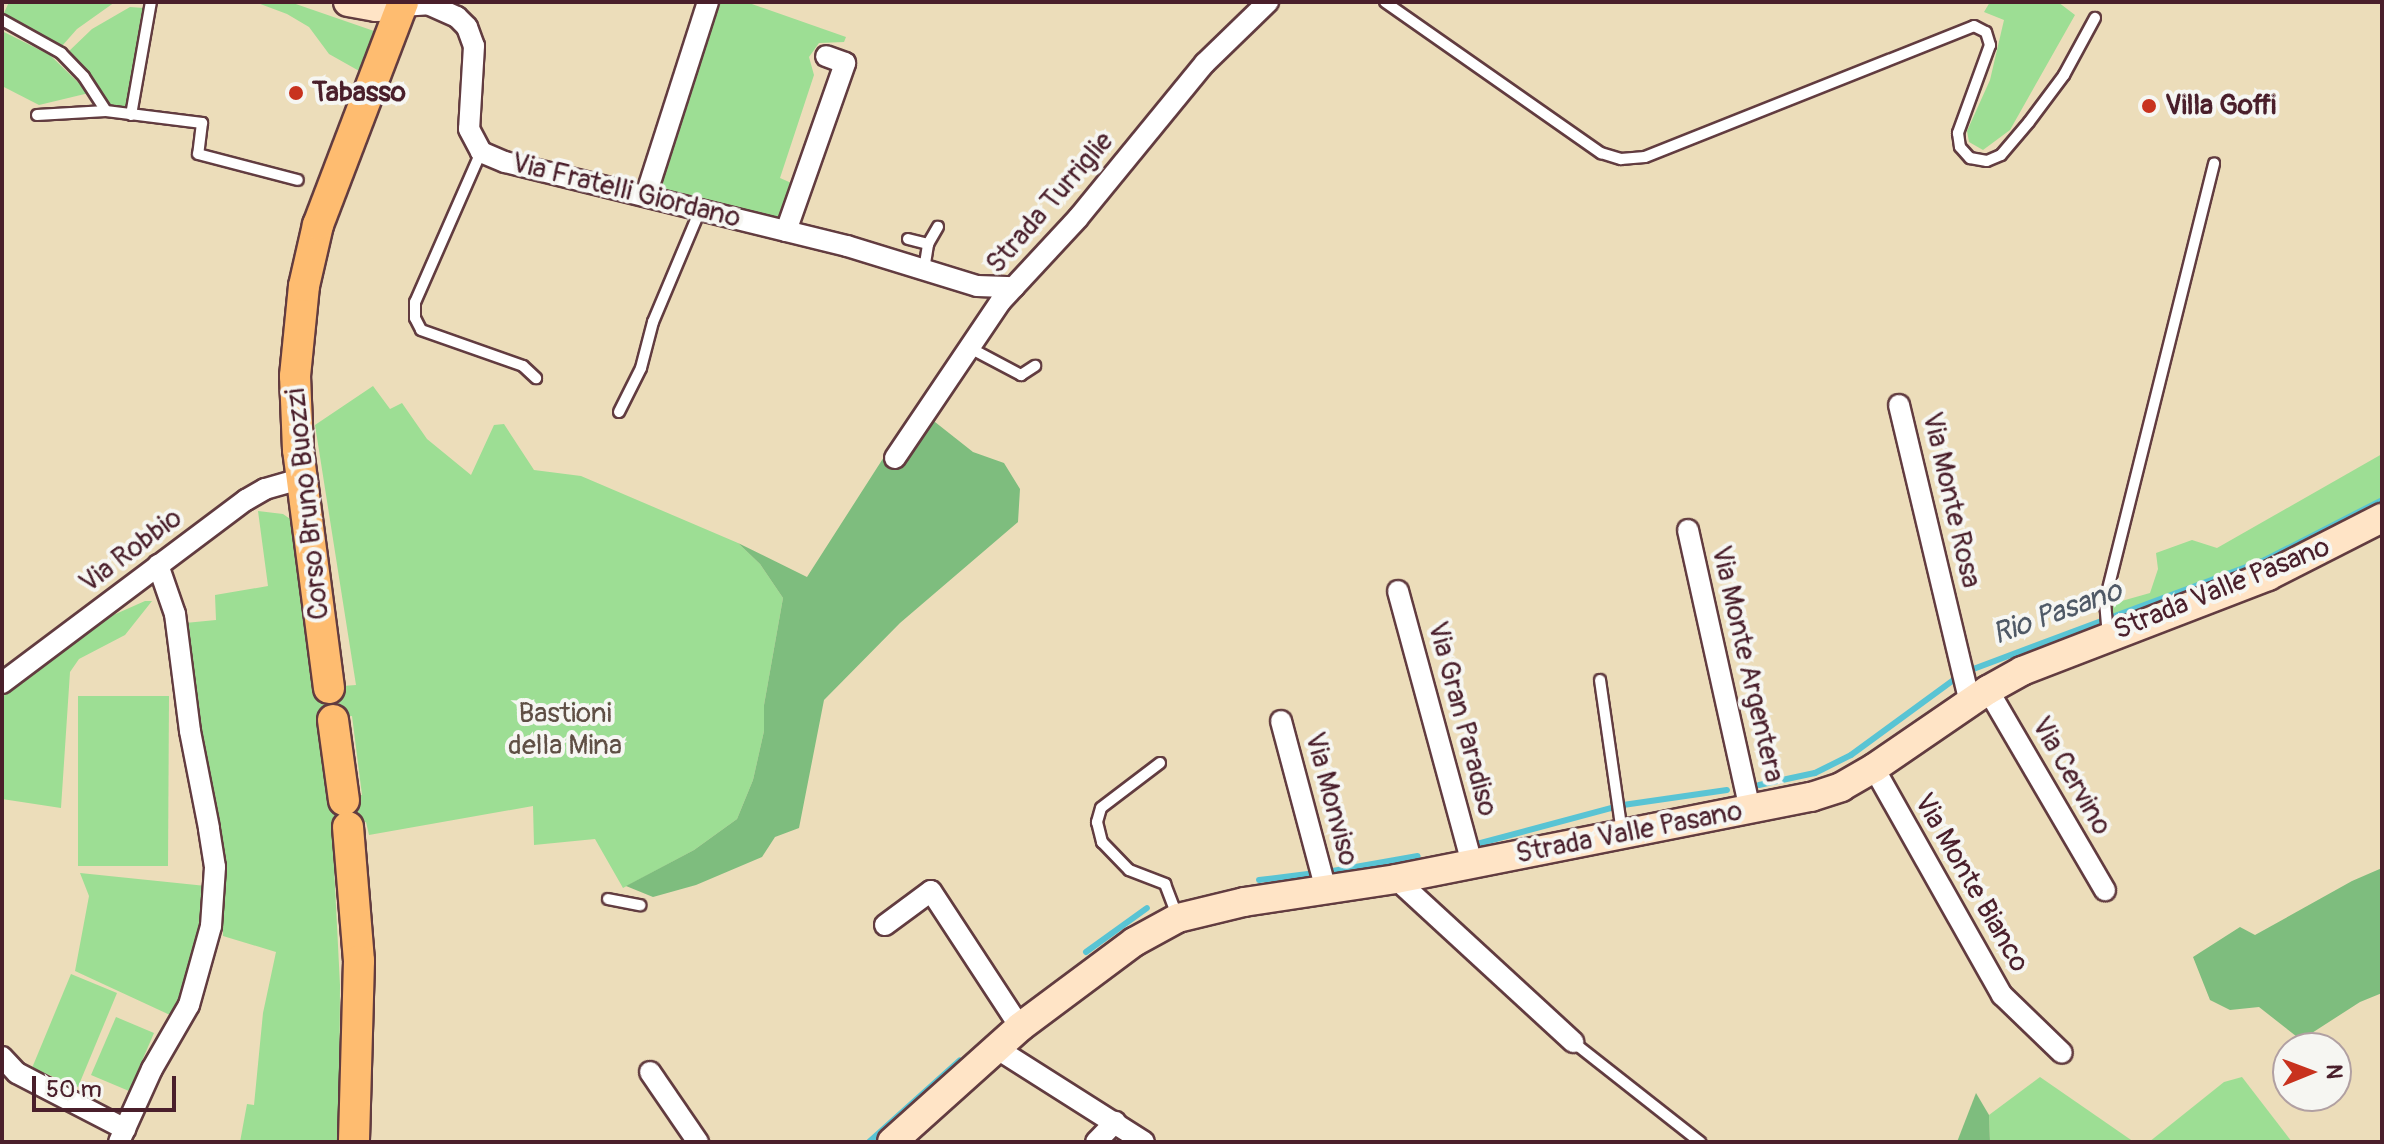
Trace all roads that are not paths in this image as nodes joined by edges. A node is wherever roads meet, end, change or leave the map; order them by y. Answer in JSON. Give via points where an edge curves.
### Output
{"nodes":[{"id":1,"x":151,"y":2,"type":"edge"},
{"id":2,"x":348,"y":2,"type":"edge"},
{"id":3,"x":708,"y":2,"type":"edge"},
{"id":4,"x":1385,"y":2,"type":"edge"},
{"id":5,"x":402,"y":4,"type":"edge"},
{"id":6,"x":1261,"y":4,"type":"edge"},
{"id":7,"x":2095,"y":18,"type":"dead end"},
{"id":8,"x":2,"y":20,"type":"edge"},
{"id":9,"x":852,"y":42,"type":"dead end"},
{"id":10,"x":106,"y":111,"type":"junction"},
{"id":11,"x":37,"y":115,"type":"dead end"},
{"id":12,"x":131,"y":115,"type":"junction"},
{"id":13,"x":481,"y":152,"type":"junction"},
{"id":14,"x":2214,"y":163,"type":"dead end"},
{"id":15,"x":298,"y":180,"type":"dead end"},
{"id":16,"x":646,"y":195,"type":"junction"},
{"id":17,"x":701,"y":208,"type":"junction"},
{"id":18,"x":938,"y":227,"type":"dead end"},
{"id":19,"x":786,"y":231,"type":"junction"},
{"id":20,"x":908,"y":239,"type":"dead end"},
{"id":21,"x":928,"y":244,"type":"junction"},
{"id":22,"x":924,"y":270,"type":"junction"},
{"id":23,"x":1014,"y":287,"type":"junction"},
{"id":24,"x":970,"y":348,"type":"junction"},
{"id":25,"x":1035,"y":366,"type":"dead end"},
{"id":26,"x":536,"y":378,"type":"dead end"},
{"id":27,"x":1899,"y":405,"type":"dead end"},
{"id":28,"x":619,"y":412,"type":"dead end"},
{"id":29,"x":895,"y":458,"type":"dead end"},
{"id":30,"x":300,"y":479,"type":"junction"},
{"id":31,"x":2382,"y":518,"type":"edge"},
{"id":32,"x":1688,"y":530,"type":"dead end"},
{"id":33,"x":158,"y":565,"type":"junction"},
{"id":34,"x":1398,"y":591,"type":"dead end"},
{"id":35,"x":2106,"y":625,"type":"junction"},
{"id":36,"x":1600,"y":680,"type":"dead end"},
{"id":37,"x":2,"y":683,"type":"edge"},
{"id":38,"x":329,"y":688,"type":"dead end"},
{"id":39,"x":1975,"y":691,"type":"junction"},
{"id":40,"x":333,"y":720,"type":"dead end"},
{"id":41,"x":1281,"y":721,"type":"dead end"},
{"id":42,"x":1160,"y":763,"type":"dead end"},
{"id":43,"x":1874,"y":768,"type":"junction"},
{"id":44,"x":1750,"y":810,"type":"junction"},
{"id":45,"x":1621,"y":824,"type":"junction"},
{"id":46,"x":1472,"y":863,"type":"junction"},
{"id":47,"x":1323,"y":879,"type":"junction"},
{"id":48,"x":1396,"y":879,"type":"junction"},
{"id":49,"x":2105,"y":890,"type":"dead end"},
{"id":50,"x":608,"y":899,"type":"dead end"},
{"id":51,"x":640,"y":905,"type":"dead end"},
{"id":52,"x":1178,"y":918,"type":"junction"},
{"id":53,"x":885,"y":925,"type":"dead end"},
{"id":54,"x":1020,"y":1027,"type":"junction"},
{"id":55,"x":1573,"y":1042,"type":"joint"},
{"id":56,"x":996,"y":1048,"type":"junction"},
{"id":57,"x":2062,"y":1053,"type":"dead end"},
{"id":58,"x":2,"y":1057,"type":"edge"},
{"id":59,"x":650,"y":1072,"type":"dead end"},
{"id":60,"x":1115,"y":1122,"type":"junction"},
{"id":61,"x":122,"y":1136,"type":"edge"},
{"id":62,"x":354,"y":1142,"type":"edge"},
{"id":63,"x":698,"y":1142,"type":"edge"},
{"id":64,"x":892,"y":1142,"type":"edge"},
{"id":65,"x":1096,"y":1142,"type":"edge"},
{"id":66,"x":1144,"y":1142,"type":"edge"},
{"id":67,"x":1700,"y":1142,"type":"edge"}],
"edges":[{"from":1,"to":12,"type":"lane"},
{"from":2,"to":5,"type":"street","name":"Via Fratelli Giordano"},
{"from":3,"to":16,"type":"street"},
{"from":4,"to":7,"type":"lane","via":[[1601,153],[1621,159],[1645,157],[1974,26],[1986,32],[1990,45],[1958,133],[1960,147],[1970,158],[1987,161],[2001,155],[2029,122],[2064,75]]},
{"from":5,"to":13,"type":"street","name":"Via Fratelli Giordano","via":[[428,4],[467,27],[474,46],[469,129]]},
{"from":5,"to":30,"type":"main road","name":"Corso Bruno Buozzi","via":[[318,225],[304,286],[295,376]]},
{"from":6,"to":23,"type":"street","name":"Strada Turriglie"},
{"from":8,"to":10,"type":"lane","via":[[61,53]]},
{"from":9,"to":19,"type":"street","via":[[835,60]]},
{"from":10,"to":11,"type":"lane"},
{"from":10,"to":12,"type":"lane"},
{"from":12,"to":15,"type":"lane","via":[[202,123],[198,154]]},
{"from":13,"to":16,"type":"street","name":"Via Fratelli Giordano"},
{"from":13,"to":26,"type":"lane","via":[[415,302],[415,318],[421,330],[523,366]]},
{"from":14,"to":35,"type":"lane"},
{"from":16,"to":17,"type":"street","name":"Via Fratelli Giordano"},
{"from":17,"to":19,"type":"street","name":"Via Fratelli Giordano"},
{"from":17,"to":28,"type":"lane","via":[[653,322],[641,368]]},
{"from":18,"to":21,"type":"lane"},
{"from":19,"to":22,"type":"street","name":"Via Fratelli Giordano"},
{"from":20,"to":21,"type":"lane"},
{"from":21,"to":22,"type":"lane"},
{"from":22,"to":23,"type":"street","name":"Via Fratelli Giordano","via":[[977,286]]},
{"from":23,"to":24,"type":"street","name":"Strada Turriglie"},
{"from":24,"to":25,"type":"lane","via":[[1021,375]]},
{"from":24,"to":29,"type":"street","name":"Strada Turriglie"},
{"from":27,"to":39,"type":"street","name":"Via Monte Rosa","via":[[1958,655]]},
{"from":30,"to":33,"type":"street","name":"Via Robbio","via":[[265,489]]},
{"from":30,"to":38,"type":"main road","name":"Corso Bruno Buozzi"},
{"from":31,"to":35,"type":"street","name":"Strada Valle Pasano","via":[[2268,576]]},
{"from":32,"to":44,"type":"street","name":"Via Monte Argentera"},
{"from":33,"to":37,"type":"street","name":"Via Robbio"},
{"from":33,"to":61,"type":"street","via":[[175,614],[215,867],[200,975]]},
{"from":34,"to":46,"type":"street","name":"Via Gran Paradiso"},
{"from":35,"to":39,"type":"street","name":"Strada Valle Pasano"},
{"from":36,"to":45,"type":"lane"},
{"from":39,"to":43,"type":"street","name":"Strada Valle Pasano"},
{"from":39,"to":49,"type":"street","name":"Via Cervino"},
{"from":40,"to":62,"type":"main road","via":[[359,961]]},
{"from":41,"to":47,"type":"street","name":"Via Monviso"},
{"from":42,"to":52,"type":"lane","via":[[1101,808],[1097,822],[1102,842],[1129,870],[1165,884]]},
{"from":43,"to":44,"type":"street","name":"Strada Valle Pasano","via":[[1841,787]]},
{"from":43,"to":57,"type":"street","name":"Via Monte Bianco","via":[[2002,995]]},
{"from":44,"to":45,"type":"street","name":"Strada Valle Pasano"},
{"from":45,"to":46,"type":"street","name":"Strada Valle Pasano"},
{"from":46,"to":48,"type":"street","name":"Strada Valle Pasano"},
{"from":47,"to":48,"type":"street","name":"Strada Valle Pasano"},
{"from":47,"to":52,"type":"street","name":"Strada Valle Pasano"},
{"from":48,"to":55,"type":"street"},
{"from":50,"to":51,"type":"lane"},
{"from":52,"to":54,"type":"street","name":"Strada Valle Pasano","via":[[1134,942]]},
{"from":53,"to":54,"type":"street","via":[[931,891]]},
{"from":54,"to":56,"type":"street","name":"Strada Valle Pasano"},
{"from":55,"to":67,"type":"lane"},
{"from":56,"to":60,"type":"street"},
{"from":56,"to":64,"type":"street","name":"Strada Valle Pasano"},
{"from":58,"to":61,"type":"street","via":[[17,1073]]},
{"from":59,"to":63,"type":"street"},
{"from":60,"to":65,"type":"street"},
{"from":60,"to":66,"type":"street"}]}
